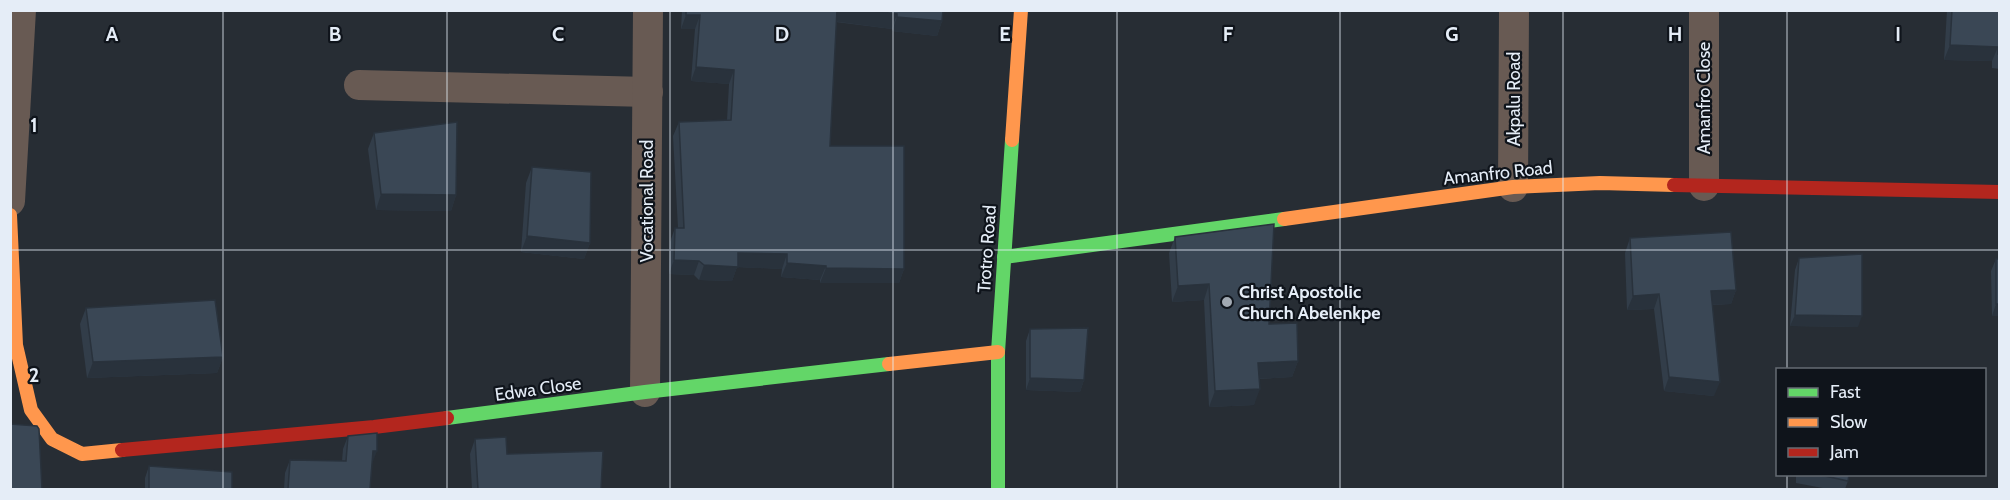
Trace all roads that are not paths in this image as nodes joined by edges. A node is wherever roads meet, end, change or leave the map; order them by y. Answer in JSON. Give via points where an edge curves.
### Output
{"nodes":[{"id":1,"x":21,"y":10,"type":"edge"},
{"id":2,"x":648,"y":10,"type":"edge"},
{"id":3,"x":1021,"y":10,"type":"edge"},
{"id":4,"x":1514,"y":10,"type":"edge"},
{"id":5,"x":1704,"y":10,"type":"edge"},
{"id":6,"x":358,"y":85,"type":"dead end"},
{"id":7,"x":648,"y":92,"type":"junction"},
{"id":8,"x":1704,"y":186,"type":"junction"},
{"id":9,"x":1513,"y":187,"type":"junction"},
{"id":10,"x":2000,"y":192,"type":"edge"},
{"id":11,"x":10,"y":201,"type":"edge"},
{"id":12,"x":10,"y":215,"type":"edge"},
{"id":13,"x":1004,"y":257,"type":"junction"},
{"id":14,"x":998,"y":352,"type":"junction"},
{"id":15,"x":645,"y":392,"type":"junction"},
{"id":16,"x":999,"y":489,"type":"edge"}],
"edges":[{"from":1,"to":11,"type":"street"},
{"from":2,"to":7,"type":"street","name":"Vocational Road"},
{"from":3,"to":13,"type":"street","name":"Trotro Road"},
{"from":4,"to":9,"type":"street","name":"Akpalu Road"},
{"from":5,"to":8,"type":"street","name":"Amanfro Close"},
{"from":6,"to":7,"type":"street"},
{"from":7,"to":15,"type":"street","name":"Vocational Road"},
{"from":8,"to":9,"type":"street","name":"Amanfro Road","via":[[1600,183]]},
{"from":8,"to":10,"type":"street","name":"Amanfro Road"},
{"from":9,"to":13,"type":"street","name":"Amanfro Road"},
{"from":12,"to":15,"type":"street","name":"Edwa Close","via":[[16,345],[31,410],[52,439],[82,454],[375,427]]},
{"from":13,"to":14,"type":"street","name":"Trotro Road"},
{"from":14,"to":15,"type":"street","name":"Edwa Close"},
{"from":14,"to":16,"type":"street","name":"Trotro Road"}]}
